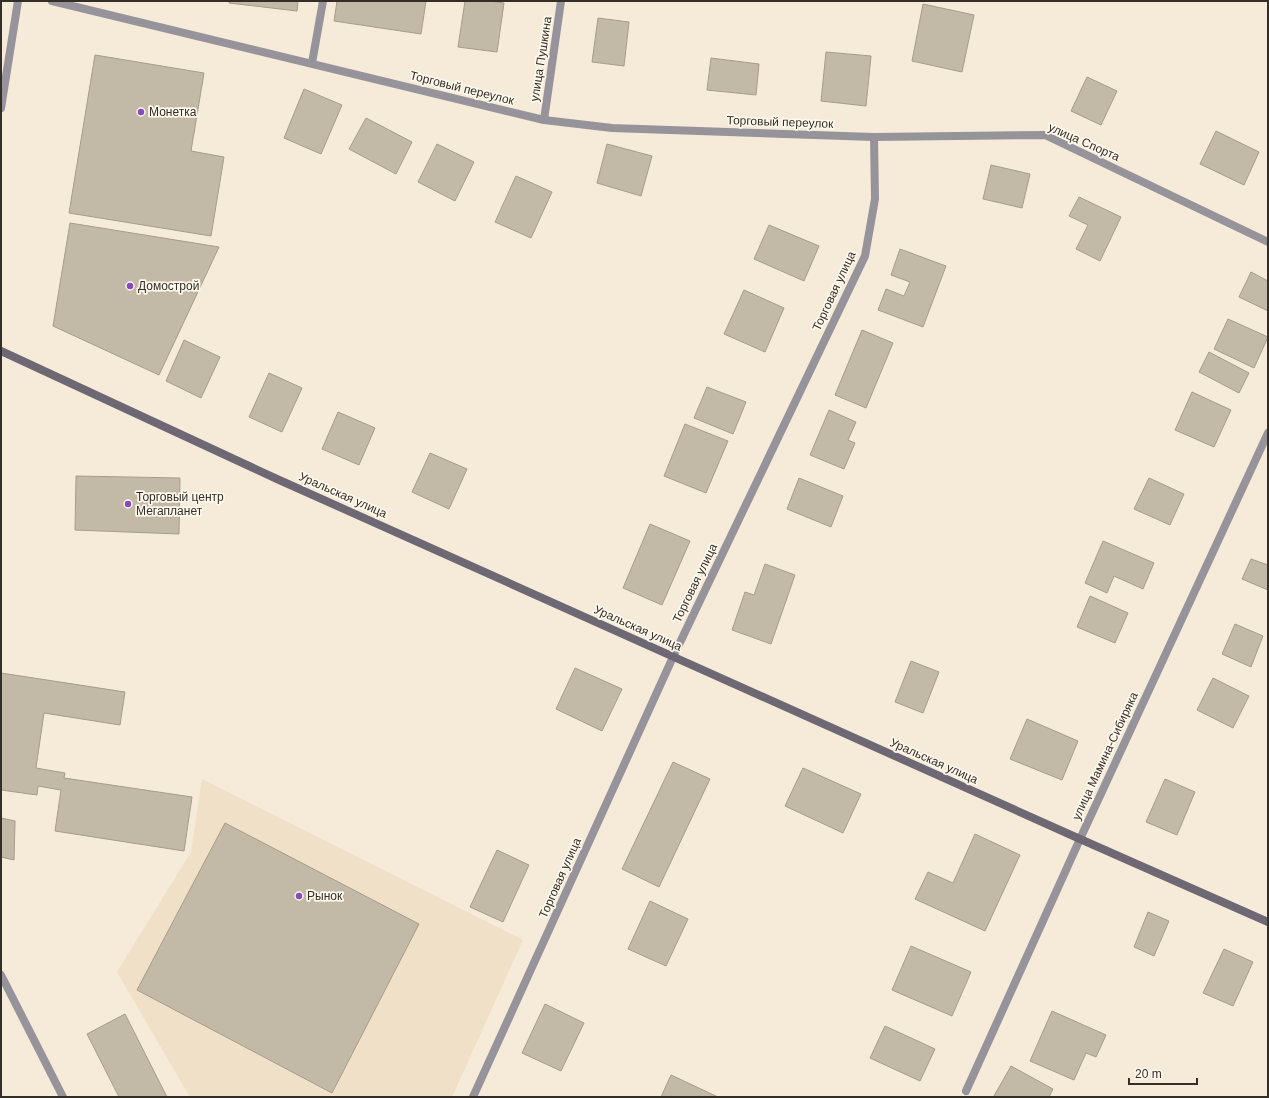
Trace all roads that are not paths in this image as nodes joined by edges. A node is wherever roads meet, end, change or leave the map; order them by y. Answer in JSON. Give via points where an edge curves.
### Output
{"nodes":[{"id":1,"x":18,"y":1,"type":"edge"},
{"id":2,"x":52,"y":1,"type":"edge"},
{"id":3,"x":322,"y":1,"type":"edge"},
{"id":4,"x":562,"y":1,"type":"edge"},
{"id":5,"x":312,"y":63,"type":"junction"},
{"id":6,"x":1,"y":108,"type":"edge"},
{"id":7,"x":544,"y":120,"type":"junction"},
{"id":8,"x":874,"y":137,"type":"junction"},
{"id":9,"x":1268,"y":242,"type":"edge"},
{"id":10,"x":1,"y":351,"type":"edge"},
{"id":11,"x":1268,"y":433,"type":"edge"},
{"id":12,"x":673,"y":657,"type":"junction"},
{"id":13,"x":1080,"y":839,"type":"junction"},
{"id":14,"x":1268,"y":922,"type":"edge"},
{"id":15,"x":1,"y":975,"type":"edge"},
{"id":16,"x":966,"y":1091,"type":"dead end"},
{"id":17,"x":475,"y":1096,"type":"edge"},
{"id":18,"x":63,"y":1097,"type":"edge"}],
"edges":[{"from":1,"to":6,"type":"street"},
{"from":2,"to":5,"type":"street","name":"Торговый переулок"},
{"from":3,"to":5,"type":"street"},
{"from":4,"to":7,"type":"street","name":"улица Пушкина"},
{"from":5,"to":7,"type":"street","name":"Торговый переулок"},
{"from":7,"to":8,"type":"street","name":"Торговый переулок","via":[[612,128]]},
{"from":8,"to":9,"type":"street","name":"улица Спорта","via":[[1045,135]]},
{"from":8,"to":12,"type":"street","name":"Торговая улица","via":[[875,199],[865,256]]},
{"from":10,"to":12,"type":"main road","name":"Уральская улица"},
{"from":11,"to":13,"type":"street","name":"улица Мамина-Сибиряка"},
{"from":12,"to":13,"type":"main road","name":"Уральская улица"},
{"from":12,"to":17,"type":"street","name":"Торговая улица"},
{"from":13,"to":14,"type":"main road","name":"Уральская улица"},
{"from":13,"to":16,"type":"street","name":"улица Мамина-Сибиряка"},
{"from":15,"to":18,"type":"street"}]}
